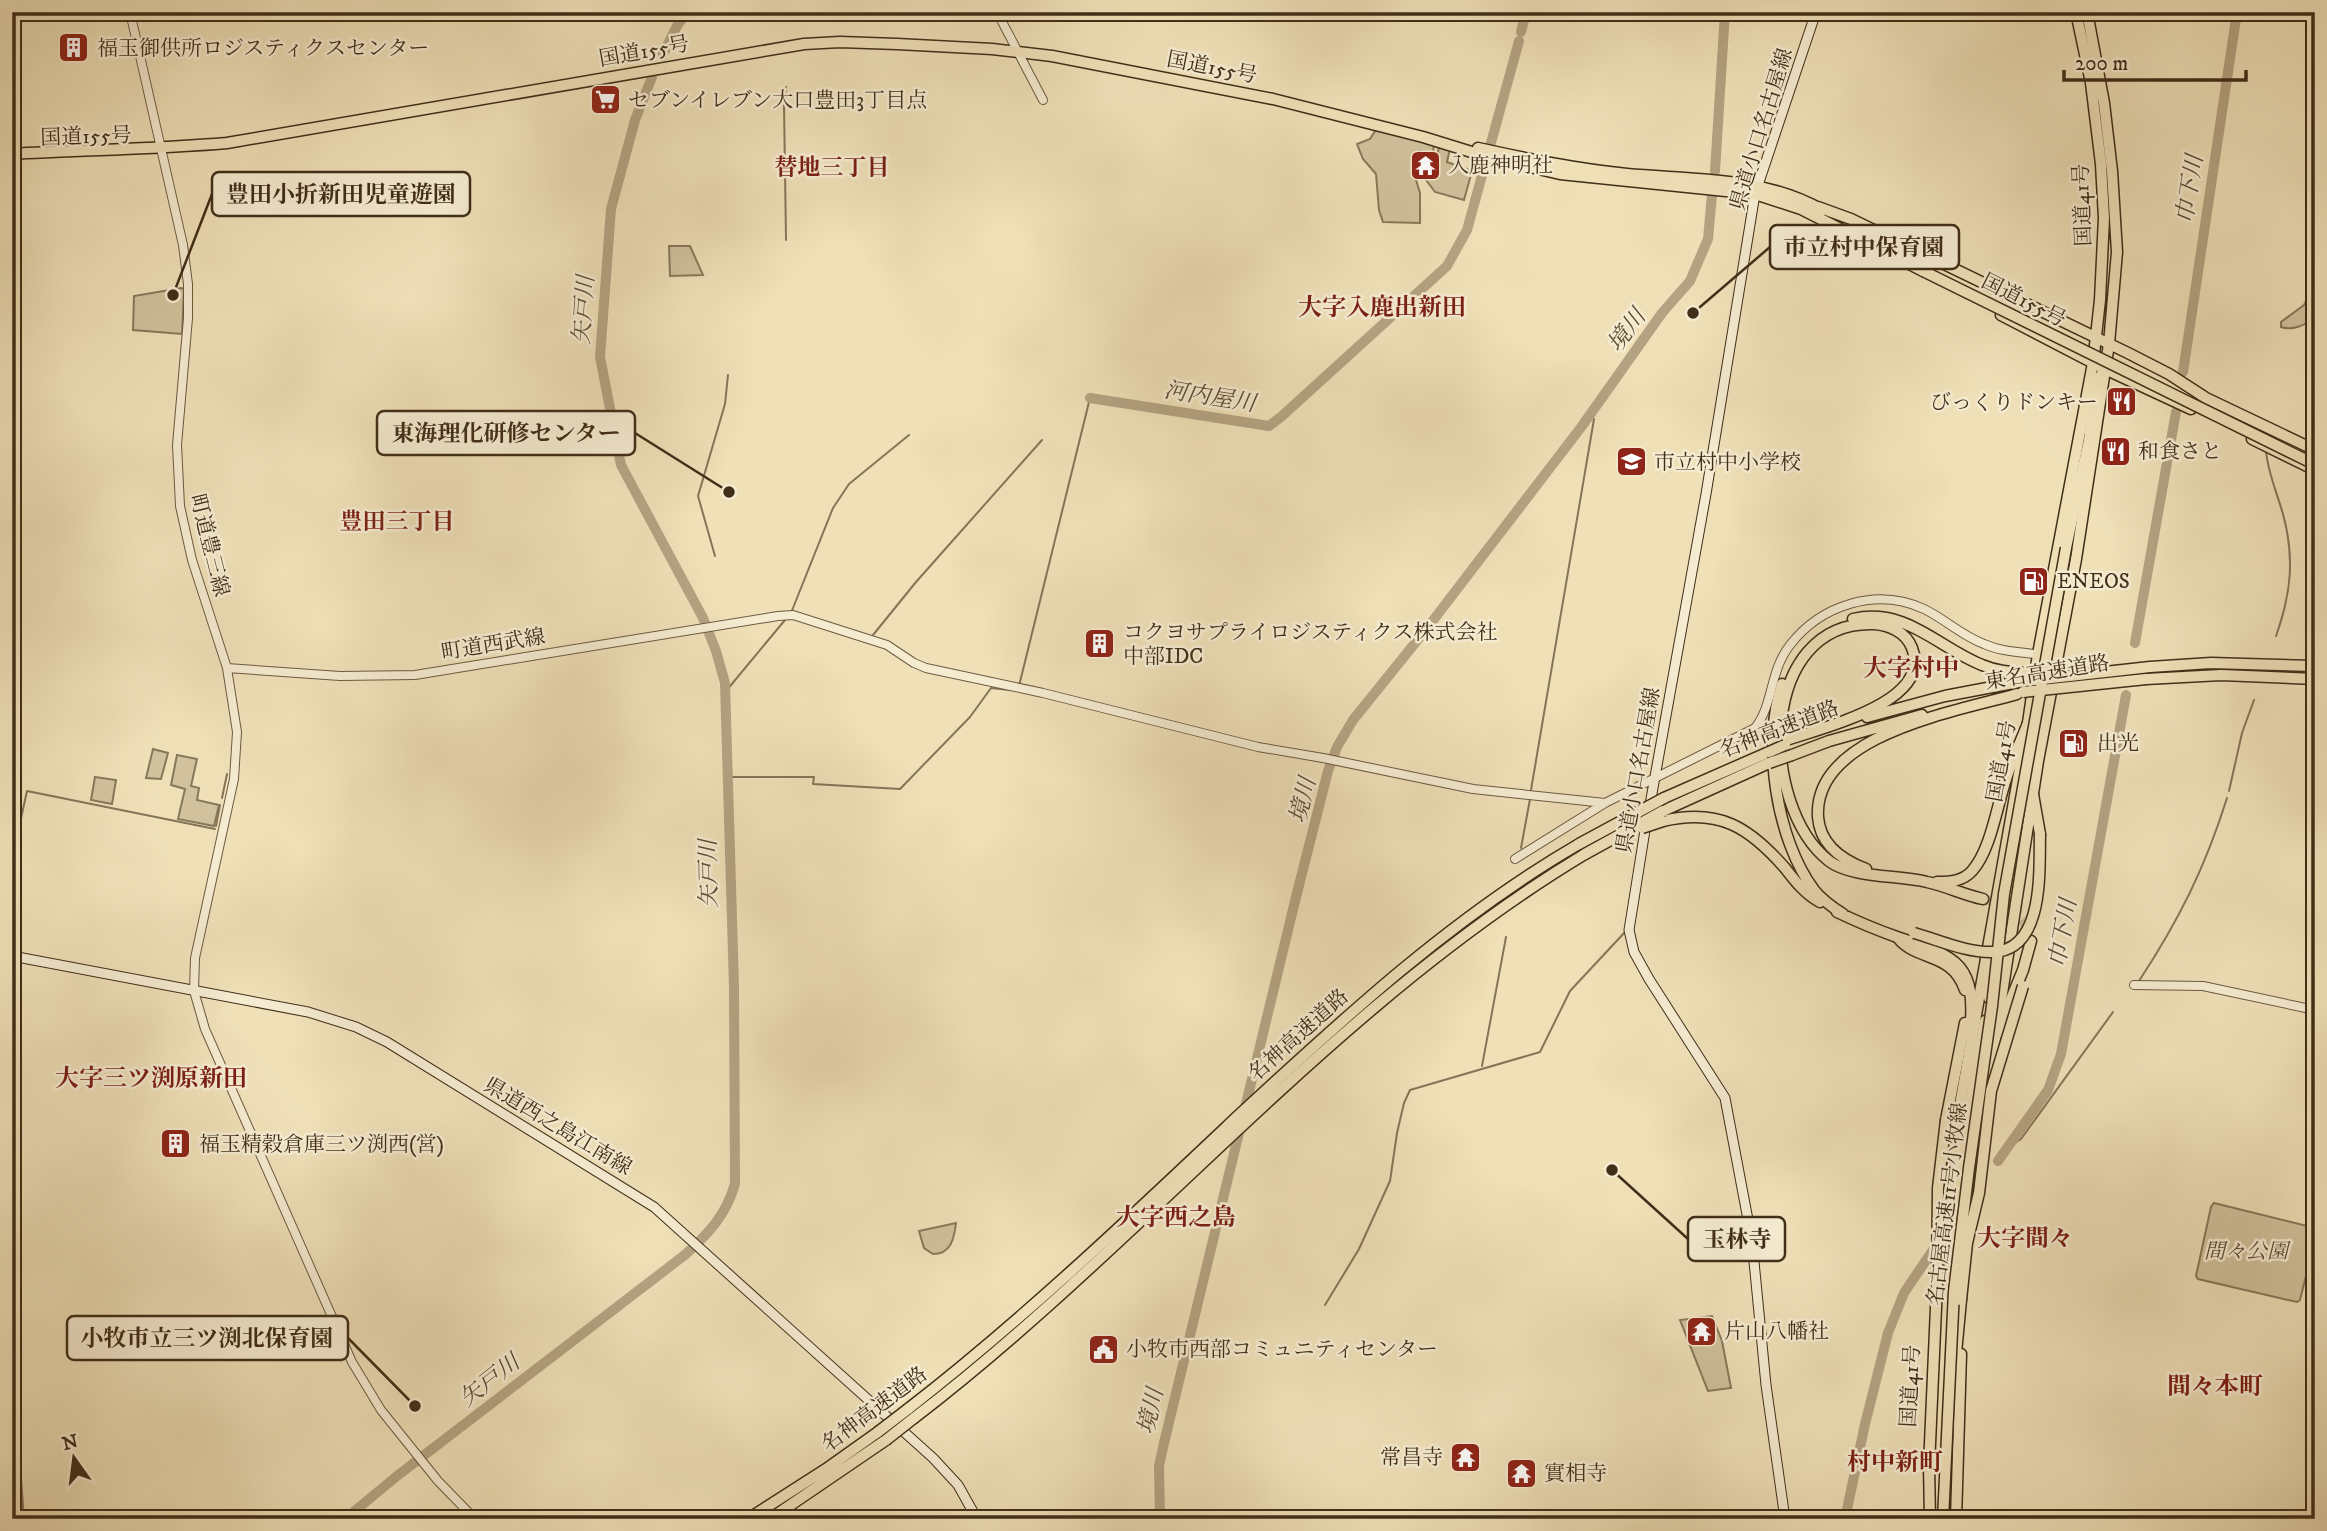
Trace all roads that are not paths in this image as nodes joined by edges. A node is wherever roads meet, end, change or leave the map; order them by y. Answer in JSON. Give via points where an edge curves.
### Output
{"nodes":[{"id":1,"x":130,"y":12,"type":"edge"},
{"id":2,"x":997,"y":12,"type":"edge"},
{"id":3,"x":1816,"y":12,"type":"edge"},
{"id":4,"x":2076,"y":12,"type":"edge"},
{"id":5,"x":2087,"y":12,"type":"edge"},
{"id":6,"x":1018,"y":51,"type":"junction"},
{"id":7,"x":1043,"y":100,"type":"dead end"},
{"id":8,"x":160,"y":149,"type":"junction"},
{"id":9,"x":12,"y":156,"type":"edge"},
{"id":10,"x":1756,"y":190,"type":"junction"},
{"id":11,"x":1818,"y":207,"type":"junction"},
{"id":12,"x":1891,"y":256,"type":"junction"},
{"id":13,"x":1924,"y":269,"type":"junction"},
{"id":14,"x":2095,"y":338,"type":"junction"},
{"id":15,"x":2109,"y":344,"type":"junction"},
{"id":16,"x":2093,"y":363,"type":"junction"},
{"id":17,"x":2105,"y":369,"type":"junction"},
{"id":18,"x":2313,"y":460,"type":"edge"},
{"id":19,"x":2038,"y":654,"type":"junction"},
{"id":20,"x":2058,"y":657,"type":"junction"},
{"id":21,"x":2315,"y":666,"type":"edge"},
{"id":22,"x":227,"y":668,"type":"junction"},
{"id":23,"x":2315,"y":679,"type":"edge"},
{"id":24,"x":2022,"y":685,"type":"junction"},
{"id":25,"x":1945,"y":696,"type":"joint"},
{"id":26,"x":2028,"y":723,"type":"junction"},
{"id":27,"x":1787,"y":747,"type":"junction"},
{"id":28,"x":1769,"y":754,"type":"junction"},
{"id":29,"x":1655,"y":777,"type":"junction"},
{"id":30,"x":2033,"y":794,"type":"junction"},
{"id":31,"x":1605,"y":803,"type":"junction"},
{"id":32,"x":1663,"y":816,"type":"junction"},
{"id":33,"x":1582,"y":849,"type":"junction"},
{"id":34,"x":1515,"y":859,"type":"dead end"},
{"id":35,"x":1885,"y":875,"type":"junction"},
{"id":36,"x":1927,"y":882,"type":"junction"},
{"id":37,"x":1983,"y":899,"type":"tunnel mouth"},
{"id":38,"x":1843,"y":914,"type":"junction"},
{"id":39,"x":1902,"y":942,"type":"junction"},
{"id":40,"x":12,"y":956,"type":"edge"},
{"id":41,"x":1986,"y":956,"type":"junction"},
{"id":42,"x":2134,"y":985,"type":"dead end"},
{"id":43,"x":194,"y":991,"type":"junction"},
{"id":44,"x":2315,"y":1010,"type":"edge"},
{"id":45,"x":1340,"y":1030,"type":"junction"},
{"id":46,"x":1973,"y":1038,"type":"junction"},
{"id":47,"x":1993,"y":1042,"type":"junction"},
{"id":48,"x":911,"y":1414,"type":"junction"},
{"id":49,"x":1947,"y":1420,"type":"junction"},
{"id":50,"x":882,"y":1436,"type":"junction"},
{"id":51,"x":2315,"y":1511,"type":"edge"},
{"id":52,"x":475,"y":1519,"type":"edge"},
{"id":53,"x":748,"y":1519,"type":"edge"},
{"id":54,"x":770,"y":1519,"type":"edge"},
{"id":55,"x":977,"y":1519,"type":"edge"},
{"id":56,"x":1785,"y":1519,"type":"edge"},
{"id":57,"x":1928,"y":1519,"type":"edge"},
{"id":58,"x":1935,"y":1519,"type":"edge"},
{"id":59,"x":1943,"y":1519,"type":"edge"},
{"id":60,"x":1956,"y":1519,"type":"edge"},
{"id":61,"x":2299,"y":1519,"type":"edge"}],
"edges":[{"from":1,"to":8,"type":"street","name":"町道豊三線"},
{"from":2,"to":6,"type":"street"},
{"from":3,"to":10,"type":"main road","name":"県道小口名古屋線"},
{"from":4,"to":14,"type":"highway","name":"国道41号","via":[[2095,110],[2102,191],[2102,273]]},
{"from":5,"to":15,"type":"highway","name":"国道41号","via":[[2105,103],[2112,171],[2117,252]]},
{"from":6,"to":7,"type":"street"},
{"from":6,"to":8,"type":"highway","name":"国道155号","via":[[856,42],[792,45],[227,143]]},
{"from":6,"to":10,"type":"highway","name":"国道155号","via":[[1261,96],[1492,155]]},
{"from":8,"to":9,"type":"highway","name":"国道155号"},
{"from":8,"to":22,"type":"street","name":"町道豊三線","via":[[189,290],[177,446],[179,499],[192,561]]},
{"from":10,"to":11,"type":"highway","name":"国道155号"},
{"from":10,"to":12,"type":"highway","name":"国道155号"},
{"from":10,"to":29,"type":"main road","name":"県道小口名古屋線"},
{"from":11,"to":13,"type":"highway","name":"国道155号"},
{"from":11,"to":14,"type":"highway"},
{"from":12,"to":13,"type":"highway","name":"国道155号"},
{"from":12,"to":16,"type":"highway"},
{"from":13,"to":18,"type":"highway","name":"国道155号","bridge":true},
{"from":14,"to":15,"type":"highway"},
{"from":14,"to":16,"type":"highway","name":"国道41号"},
{"from":15,"to":17,"type":"highway","name":"国道41号"},
{"from":15,"to":18,"type":"highway","via":[[2169,374]]},
{"from":16,"to":17,"type":"highway"},
{"from":16,"to":19,"type":"highway","name":"国道41号"},
{"from":17,"to":18,"type":"highway"},
{"from":17,"to":20,"type":"highway","name":"国道41号"},
{"from":17,"to":49,"type":"highway","name":"名古屋高速11号小牧線","bridge":true,"via":[[2096,383],[2004,894],[1954,1291]]},
{"from":19,"to":20,"type":"street"},
{"from":19,"to":26,"type":"highway","name":"国道41号"},
{"from":19,"to":29,"type":"street","via":[[1985,645],[1902,602],[1871,600],[1839,607],[1808,626],[1788,647],[1774,675],[1763,718],[1755,728]]},
{"from":20,"to":30,"type":"highway","name":"国道41号"},
{"from":21,"to":24,"type":"highway","bridge":true,"via":[[2211,663],[2085,668]]},
{"from":22,"to":31,"type":"street","name":"町道西武線","via":[[341,676],[415,675],[793,615],[887,645],[926,668],[1258,747],[1473,789]]},
{"from":22,"to":43,"type":"street","name":"町道豊三線","via":[[237,732],[236,766],[195,958]]},
{"from":23,"to":24,"type":"highway","name":"東名高速道路","bridge":true,"via":[[2221,675]]},
{"from":24,"to":25,"type":"highway","name":"東名高速道路"},
{"from":24,"to":27,"type":"highway","name":"東名高速道路"},
{"from":24,"to":35,"type":"highway","via":[[1889,733],[1855,751],[1829,778],[1818,809],[1825,839],[1845,860]]},
{"from":24,"to":38,"type":"highway","via":[[1910,624],[1878,616],[1837,624],[1814,637],[1797,655],[1785,675],[1774,713],[1777,791],[1791,844],[1808,880],[1821,898]]},
{"from":25,"to":27,"type":"highway","name":"名神高速道路","via":[[1876,714]]},
{"from":26,"to":36,"type":"highway","via":[[1977,865],[1957,880]]},
{"from":26,"to":41,"type":"highway","name":"国道41号"},
{"from":27,"to":28,"type":"highway","name":"名神高速道路","bridge":true},
{"from":27,"to":35,"type":"highway","via":[[1894,697],[1913,673],[1914,654],[1908,640],[1895,629],[1877,624],[1833,633],[1797,667],[1781,721],[1783,780],[1811,842],[1843,869]]},
{"from":28,"to":32,"type":"highway","name":"名神高速道路"},
{"from":28,"to":33,"type":"highway","name":"名神高速道路","bridge":true,"via":[[1664,798]]},
{"from":29,"to":31,"type":"street"},
{"from":29,"to":56,"type":"main road","name":"県道小口名古屋線","via":[[1630,940],[1649,979],[1722,1091],[1728,1110],[1752,1241],[1764,1373]]},
{"from":30,"to":39,"type":"highway","bridge":true,"via":[[2040,834],[2037,893],[2027,933],[2017,944],[2000,951],[1914,933]]},
{"from":30,"to":47,"type":"highway","name":"国道41号"},
{"from":31,"to":34,"type":"street"},
{"from":32,"to":33,"type":"highway","name":"名神高速道路","bridge":true},
{"from":32,"to":38,"type":"highway","via":[[1735,824],[1767,848],[1815,900]]},
{"from":33,"to":45,"type":"highway","name":"名神高速道路","via":[[1507,905],[1437,949]]},
{"from":35,"to":36,"type":"highway"},
{"from":36,"to":37,"type":"highway"},
{"from":38,"to":39,"type":"highway"},
{"from":39,"to":46,"type":"highway","via":[[1910,939],[1959,963],[1969,983]]},
{"from":39,"to":57,"type":"highway","bridge":true,"via":[[1952,970],[1962,981],[1967,1003],[1945,1120],[1938,1188]]},
{"from":40,"to":43,"type":"main road","name":"県道西之島江南線"},
{"from":41,"to":46,"type":"highway","name":"国道41号"},
{"from":41,"to":58,"type":"highway","bridge":true,"via":[[1989,1004],[1956,1200]]},
{"from":42,"to":44,"type":"street","via":[[2211,987]]},
{"from":43,"to":52,"type":"street","name":"町道豊三線","via":[[205,1029],[343,1345],[368,1391]]},
{"from":43,"to":55,"type":"main road","name":"県道西之島江南線","via":[[308,1012],[356,1027],[654,1207],[933,1458],[958,1485]]},
{"from":45,"to":48,"type":"highway","name":"名神高速道路","via":[[1265,1091]]},
{"from":45,"to":48,"type":"highway","name":"名神高速道路","via":[[1073,1286],[995,1354]]},
{"from":46,"to":57,"type":"highway","name":"国道41号","via":[[1933,1295]]},
{"from":47,"to":49,"type":"highway","bridge":true,"via":[[2018,983],[2030,939],[2030,963],[1988,1104]]},
{"from":47,"to":60,"type":"highway","name":"国道41号","via":[[1963,1296]]},
{"from":48,"to":50,"type":"highway","name":"名神高速道路","bridge":true},
{"from":49,"to":59,"type":"highway","name":"名古屋高速11号小牧線","bridge":true},
{"from":50,"to":53,"type":"highway","name":"名神高速道路"},
{"from":50,"to":54,"type":"highway","name":"名神高速道路"},
{"from":51,"to":61,"type":"highway"}]}
